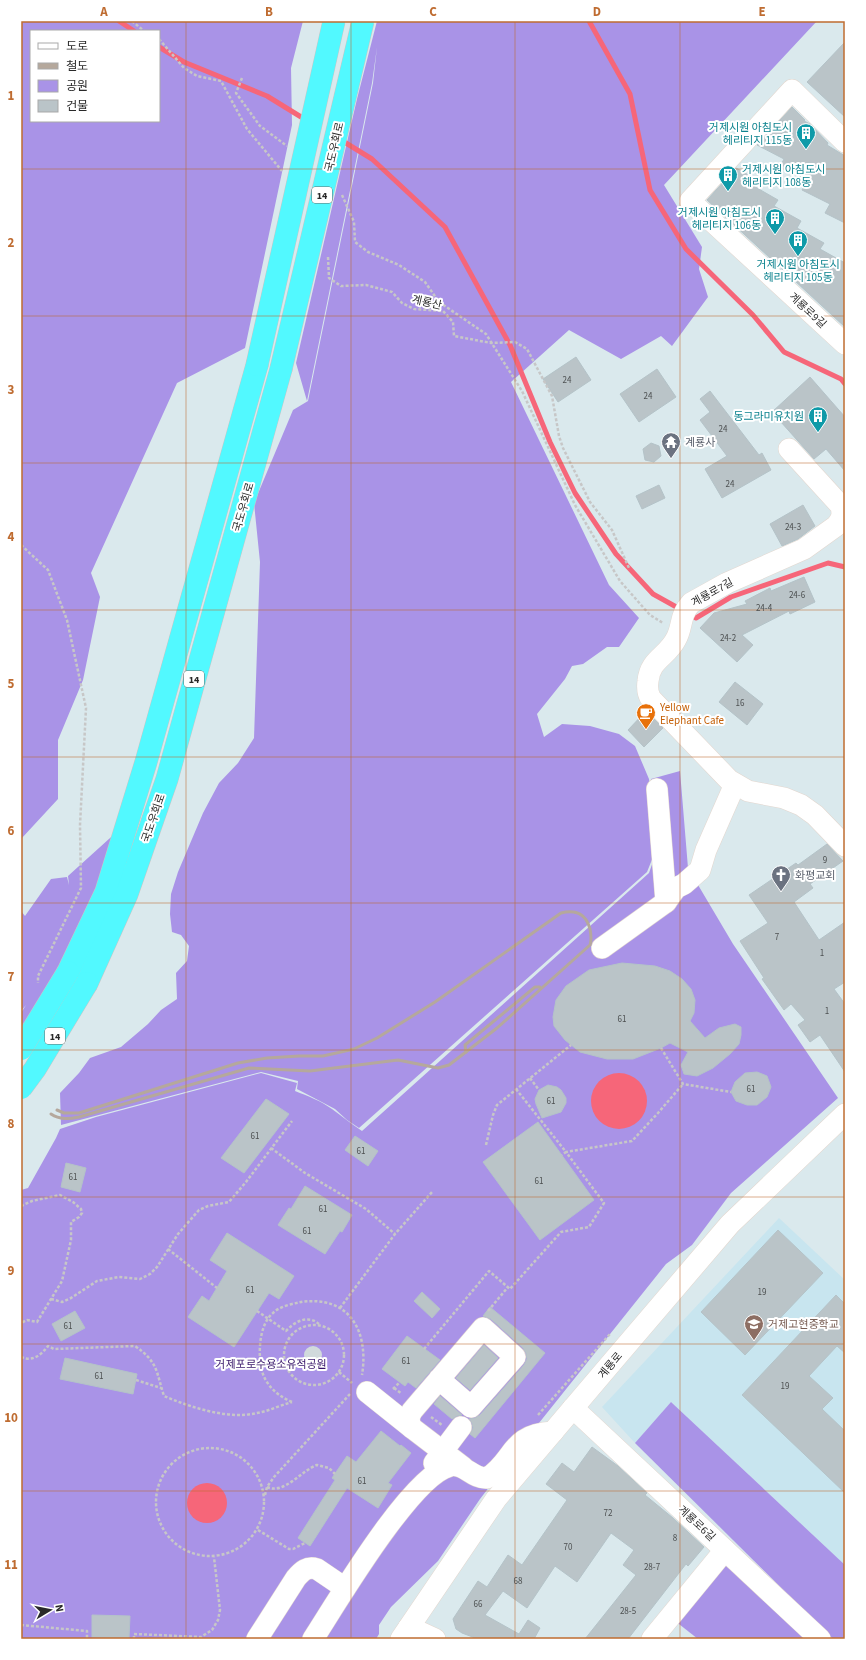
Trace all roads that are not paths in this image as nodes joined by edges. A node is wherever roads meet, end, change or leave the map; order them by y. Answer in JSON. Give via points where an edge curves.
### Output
{"nodes":[{"id":1,"x":334,"y":21,"type":"edge"},
{"id":2,"x":363,"y":21,"type":"edge"},
{"id":3,"x":845,"y":142,"type":"edge"},
{"id":4,"x":845,"y":344,"type":"edge"},
{"id":5,"x":789,"y":449,"type":"dead end"},
{"id":6,"x":735,"y":784,"type":"junction"},
{"id":7,"x":657,"y":789,"type":"dead end"},
{"id":8,"x":845,"y":846,"type":"edge"},
{"id":9,"x":666,"y":902,"type":"junction"},
{"id":10,"x":602,"y":948,"type":"dead end"},
{"id":11,"x":21,"y":1049,"type":"edge"},
{"id":12,"x":21,"y":1088,"type":"edge"},
{"id":13,"x":845,"y":1114,"type":"edge"},
{"id":14,"x":439,"y":1379,"type":"dead end"},
{"id":15,"x":357,"y":1387,"type":"road end"},
{"id":16,"x":573,"y":1408,"type":"junction"},
{"id":17,"x":412,"y":1428,"type":"junction"},
{"id":18,"x":553,"y":1432,"type":"junction"},
{"id":19,"x":440,"y":1448,"type":"junction"},
{"id":20,"x":469,"y":1472,"type":"junction"},
{"id":21,"x":501,"y":1494,"type":"junction"},
{"id":22,"x":404,"y":1504,"type":"junction"},
{"id":23,"x":725,"y":1550,"type":"junction"},
{"id":24,"x":346,"y":1588,"type":"junction"},
{"id":25,"x":405,"y":1633,"type":"edge"},
{"id":26,"x":257,"y":1639,"type":"edge"},
{"id":27,"x":313,"y":1639,"type":"edge"},
{"id":28,"x":435,"y":1639,"type":"edge"},
{"id":29,"x":652,"y":1639,"type":"edge"},
{"id":30,"x":820,"y":1639,"type":"edge"}],
"edges":[{"from":1,"to":11,"type":"highway","name":"국도우회로","number":"14","bridge":true,"via":[[257,365],[146,762],[106,892],[68,972]]},
{"from":2,"to":12,"type":"highway","name":"국도우회로","number":"14","bridge":true,"via":[[281,369],[166,779],[127,894],[87,982]]},
{"from":3,"to":4,"type":"street","name":"계룡로9길","via":[[792,90],[690,202]]},
{"from":5,"to":6,"type":"street","name":"계룡로7길","via":[[841,506],[840,521],[804,549],[695,599],[682,620],[674,644],[652,666],[648,680],[648,694],[651,699]]},
{"from":6,"to":8,"type":"street","name":"계룡로7길","via":[[748,791],[784,798],[801,805]]},
{"from":6,"to":9,"type":"street","via":[[700,870],[676,888]]},
{"from":7,"to":9,"type":"street"},
{"from":9,"to":10,"type":"street"},
{"from":13,"to":16,"type":"street","name":"계룡로","via":[[730,1224]]},
{"from":14,"to":17,"type":"street","via":[[409,1418]]},
{"from":15,"to":17,"type":"street"},
{"from":16,"to":18,"type":"street","name":"계룡로"},
{"from":16,"to":23,"type":"street","name":"계룡로6길"},
{"from":17,"to":19,"type":"street"},
{"from":18,"to":20,"type":"street","via":[[535,1434],[518,1444],[491,1475],[482,1478]]},
{"from":18,"to":21,"type":"street","name":"계룡로"},
{"from":19,"to":20,"type":"street"},
{"from":19,"to":20,"type":"street","via":[[461,1427],[456,1446],[458,1459]]},
{"from":19,"to":22,"type":"street"},
{"from":20,"to":21,"type":"street"},
{"from":20,"to":22,"type":"street","via":[[456,1465],[444,1468],[429,1478]]},
{"from":21,"to":25,"type":"street","name":"계룡로"},
{"from":22,"to":24,"type":"street"},
{"from":23,"to":29,"type":"street"},
{"from":23,"to":30,"type":"street","name":"계룡로6길"},
{"from":24,"to":26,"type":"street","via":[[317,1569],[304,1570],[296,1578]]},
{"from":24,"to":27,"type":"street"},
{"from":25,"to":28,"type":"street"}]}
